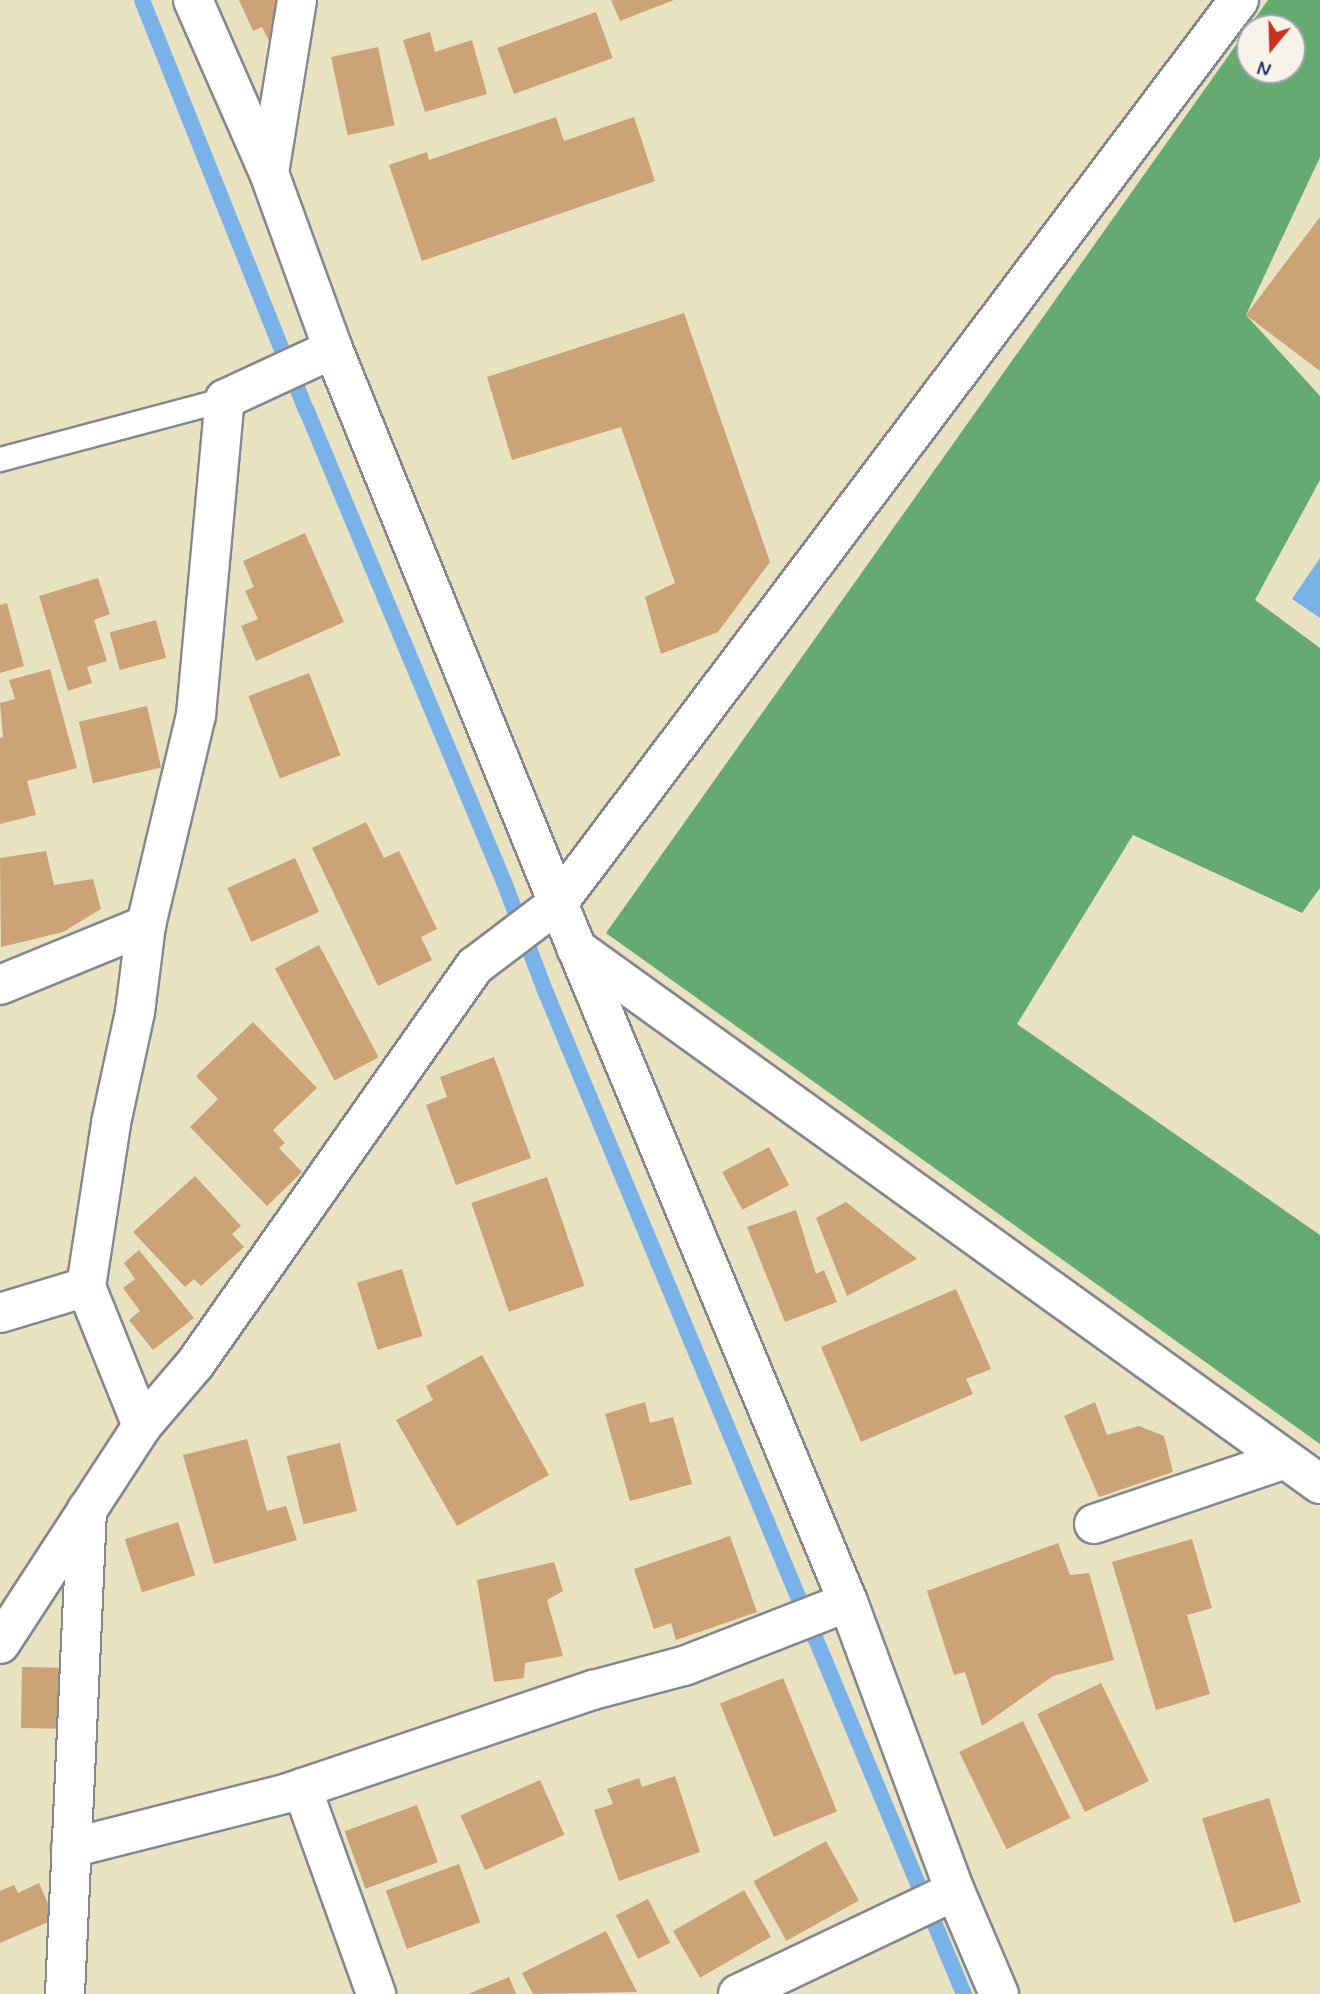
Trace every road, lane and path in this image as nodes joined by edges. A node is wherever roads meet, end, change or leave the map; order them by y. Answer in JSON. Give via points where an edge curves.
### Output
{"nodes":[{"id":1,"x":193,"y":0,"type":"edge"},
{"id":2,"x":297,"y":0,"type":"edge"},
{"id":3,"x":1239,"y":0,"type":"edge"},
{"id":4,"x":269,"y":173,"type":"junction"},
{"id":5,"x":323,"y":354,"type":"junction"},
{"id":6,"x":225,"y":399,"type":"junction"},
{"id":7,"x":0,"y":459,"type":"edge"},
{"id":8,"x":550,"y":909,"type":"junction"},
{"id":9,"x":145,"y":925,"type":"junction"},
{"id":10,"x":576,"y":948,"type":"junction"},
{"id":11,"x":0,"y":985,"type":"edge"},
{"id":12,"x":86,"y":1287,"type":"junction"},
{"id":13,"x":0,"y":1313,"type":"edge"},
{"id":14,"x":142,"y":1426,"type":"junction"},
{"id":15,"x":1283,"y":1460,"type":"junction"},
{"id":16,"x":1320,"y":1484,"type":"edge"},
{"id":17,"x":87,"y":1507,"type":"junction"},
{"id":18,"x":1094,"y":1524,"type":"dead end"},
{"id":19,"x":840,"y":1605,"type":"junction"},
{"id":20,"x":0,"y":1644,"type":"edge"},
{"id":21,"x":302,"y":1788,"type":"junction"},
{"id":22,"x":71,"y":1848,"type":"junction"},
{"id":23,"x":953,"y":1891,"type":"junction"},
{"id":24,"x":65,"y":1994,"type":"edge"},
{"id":25,"x":376,"y":1994,"type":"edge"},
{"id":26,"x":738,"y":1994,"type":"edge"},
{"id":27,"x":999,"y":1994,"type":"edge"}],
"edges":[{"from":1,"to":4,"type":"street"},
{"from":2,"to":4,"type":"street"},
{"from":3,"to":8,"type":"street"},
{"from":4,"to":5,"type":"street"},
{"from":5,"to":6,"type":"street"},
{"from":5,"to":8,"type":"street"},
{"from":6,"to":7,"type":"lane"},
{"from":6,"to":9,"type":"street","via":[[196,715]]},
{"from":8,"to":10,"type":"street"},
{"from":8,"to":14,"type":"street","via":[[475,966],[195,1364]]},
{"from":9,"to":11,"type":"street"},
{"from":9,"to":12,"type":"street","via":[[135,1012],[111,1123]]},
{"from":10,"to":15,"type":"street"},
{"from":10,"to":19,"type":"street"},
{"from":12,"to":13,"type":"street"},
{"from":12,"to":14,"type":"street"},
{"from":14,"to":17,"type":"street"},
{"from":15,"to":16,"type":"street"},
{"from":15,"to":18,"type":"street"},
{"from":17,"to":20,"type":"street"},
{"from":17,"to":22,"type":"street"},
{"from":19,"to":21,"type":"street","via":[[684,1666],[593,1690]]},
{"from":19,"to":23,"type":"street"},
{"from":21,"to":22,"type":"street"},
{"from":21,"to":25,"type":"street"},
{"from":22,"to":24,"type":"street"},
{"from":23,"to":26,"type":"street"},
{"from":23,"to":27,"type":"street"}]}
